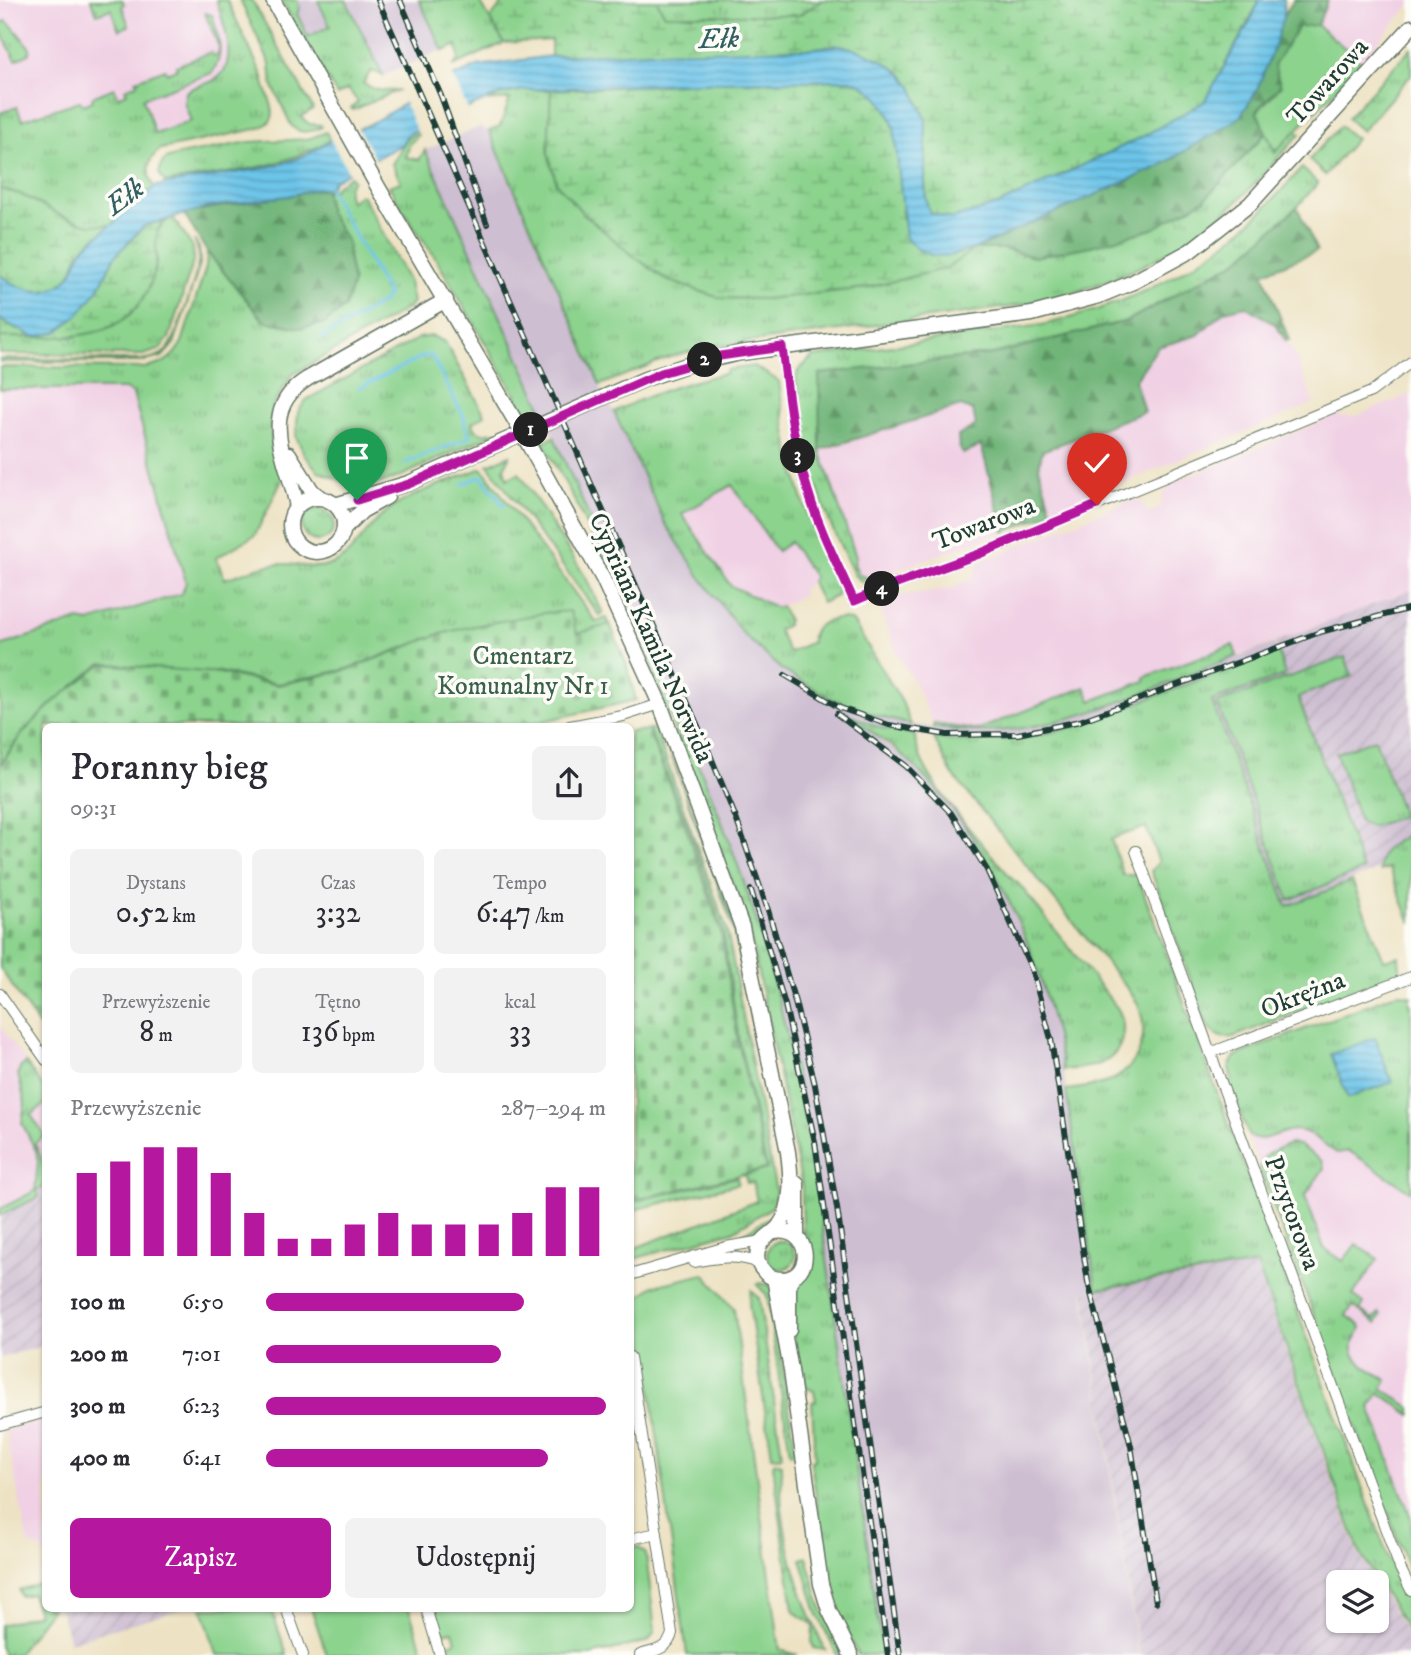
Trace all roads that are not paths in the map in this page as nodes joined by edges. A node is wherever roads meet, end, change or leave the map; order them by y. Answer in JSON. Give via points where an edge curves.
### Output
{"nodes":[{"id":1,"x":273,"y":0,"type":"edge"},
{"id":2,"x":1411,"y":27,"type":"edge"},
{"id":3,"x":446,"y":300,"type":"junction"},
{"id":4,"x":782,"y":347,"type":"junction"},
{"id":5,"x":1411,"y":362,"type":"edge"},
{"id":6,"x":278,"y":430,"type":"junction"},
{"id":7,"x":409,"y":484,"type":"junction"},
{"id":8,"x":321,"y":498,"type":"junction"},
{"id":9,"x":335,"y":505,"type":"junction"},
{"id":10,"x":297,"y":507,"type":"junction"},
{"id":11,"x":344,"y":529,"type":"junction"},
{"id":12,"x":660,"y":704,"type":"junction"},
{"id":13,"x":586,"y":723,"type":"edge"},
{"id":14,"x":1136,"y":850,"type":"dead end"},
{"id":15,"x":1411,"y":977,"type":"edge"},
{"id":16,"x":0,"y":994,"type":"edge"},
{"id":17,"x":41,"y":1044,"type":"edge"},
{"id":18,"x":1210,"y":1053,"type":"junction"},
{"id":19,"x":788,"y":1152,"type":"junction"},
{"id":20,"x":768,"y":1237,"type":"junction"},
{"id":21,"x":797,"y":1237,"type":"junction"},
{"id":22,"x":758,"y":1263,"type":"junction"},
{"id":23,"x":662,"y":1267,"type":"junction"},
{"id":24,"x":634,"y":1274,"type":"edge"},
{"id":25,"x":792,"y":1277,"type":"junction"},
{"id":26,"x":774,"y":1278,"type":"junction"},
{"id":27,"x":791,"y":1370,"type":"junction"},
{"id":28,"x":42,"y":1413,"type":"edge"},
{"id":29,"x":635,"y":1422,"type":"edge"},
{"id":30,"x":0,"y":1425,"type":"edge"},
{"id":31,"x":657,"y":1532,"type":"junction"},
{"id":32,"x":634,"y":1538,"type":"edge"},
{"id":33,"x":1411,"y":1590,"type":"edge"},
{"id":34,"x":287,"y":1612,"type":"edge"},
{"id":35,"x":427,"y":1612,"type":"edge"},
{"id":36,"x":303,"y":1655,"type":"edge"},
{"id":37,"x":440,"y":1655,"type":"edge"},
{"id":38,"x":640,"y":1655,"type":"edge"},
{"id":39,"x":851,"y":1655,"type":"edge"}],
"edges":[{"from":1,"to":3,"type":"street","name":"Cypriana Kamila Norwida"},
{"from":2,"to":4,"type":"street","name":"Towarowa","via":[[1250,204],[1164,267],[1099,296],[1032,314]]},
{"from":3,"to":6,"type":"street","via":[[296,387],[283,404]]},
{"from":3,"to":12,"type":"street","name":"Cypriana Kamila Norwida","bridge":true,"via":[[603,579]]},
{"from":4,"to":5,"type":"street","name":"Towarowa","via":[[792,426],[806,484],[854,601],[1371,392]]},
{"from":4,"to":7,"type":"street","name":"Towarowa","via":[[720,356],[661,373]]},
{"from":6,"to":8,"type":"street","via":[[302,477]]},
{"from":6,"to":10,"type":"street"},
{"from":7,"to":9,"type":"street","name":"Towarowa"},
{"from":7,"to":11,"type":"street","name":"Towarowa","via":[[362,511]]},
{"from":8,"to":9,"type":"street"},
{"from":8,"to":10,"type":"street"},
{"from":9,"to":11,"type":"street"},
{"from":10,"to":11,"type":"street","via":[[291,517],[291,532],[308,551],[331,548]]},
{"from":12,"to":13,"type":"street"},
{"from":12,"to":19,"type":"street","name":"Cypriana Kamila Norwida","via":[[742,927]]},
{"from":14,"to":18,"type":"street","name":"Przytorowa"},
{"from":15,"to":18,"type":"street","name":"Okrężna"},
{"from":16,"to":17,"type":"street"},
{"from":18,"to":33,"type":"street","name":"Przytorowa"},
{"from":19,"to":20,"type":"street","name":"Cypriana Kamila Norwida","via":[[789,1195],[781,1224]]},
{"from":19,"to":21,"type":"street","name":"Cypriana Kamila Norwida","via":[[798,1193]]},
{"from":20,"to":21,"type":"street","via":[[786,1232]]},
{"from":20,"to":22,"type":"street","via":[[757,1255]]},
{"from":20,"to":23,"type":"street"},
{"from":21,"to":25,"type":"street","via":[[805,1258]]},
{"from":22,"to":23,"type":"street","via":[[727,1257]]},
{"from":22,"to":26,"type":"street"},
{"from":23,"to":24,"type":"street"},
{"from":25,"to":26,"type":"street"},
{"from":25,"to":27,"type":"street"},
{"from":26,"to":27,"type":"street"},
{"from":27,"to":39,"type":"street","via":[[821,1584]]},
{"from":28,"to":30,"type":"street"},
{"from":29,"to":31,"type":"street"},
{"from":31,"to":32,"type":"street"},
{"from":31,"to":38,"type":"street","via":[[671,1638],[661,1649]]},
{"from":34,"to":36,"type":"street"},
{"from":35,"to":37,"type":"street"}]}
